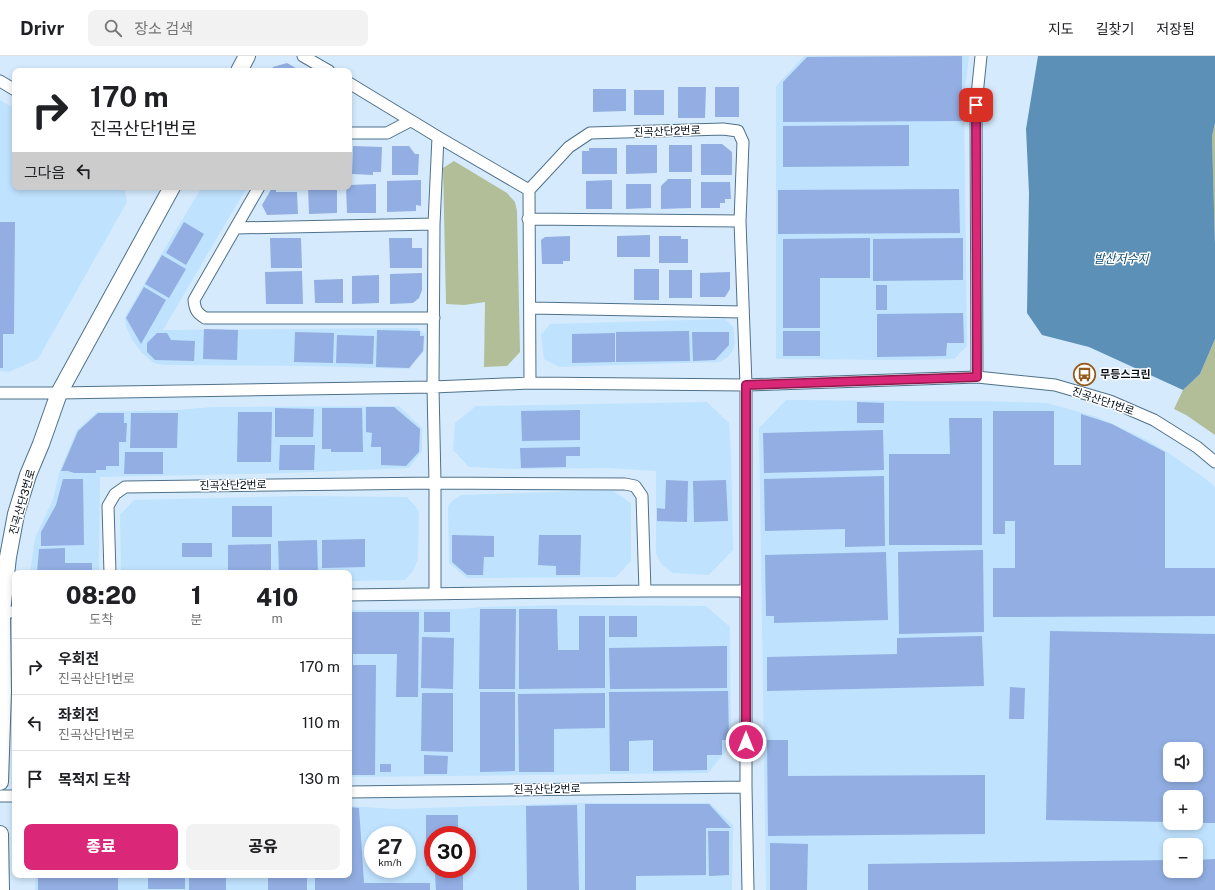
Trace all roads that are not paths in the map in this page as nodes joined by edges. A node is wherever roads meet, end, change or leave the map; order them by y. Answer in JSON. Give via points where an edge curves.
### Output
{"nodes":[{"id":1,"x":247,"y":56,"type":"edge"},
{"id":2,"x":303,"y":56,"type":"edge"},
{"id":3,"x":981,"y":56,"type":"edge"},
{"id":4,"x":241,"y":68,"type":"edge"},
{"id":5,"x":323,"y":68,"type":"edge"},
{"id":6,"x":0,"y":81,"type":"edge"},
{"id":7,"x":352,"y":85,"type":"edge"},
{"id":8,"x":12,"y":88,"type":"edge"},
{"id":9,"x":410,"y":121,"type":"junction"},
{"id":10,"x":352,"y":133,"type":"edge"},
{"id":11,"x":438,"y":137,"type":"junction"},
{"id":12,"x":170,"y":190,"type":"edge"},
{"id":13,"x":257,"y":190,"type":"edge"},
{"id":14,"x":529,"y":190,"type":"junction"},
{"id":15,"x":528,"y":219,"type":"junction"},
{"id":16,"x":740,"y":221,"type":"junction"},
{"id":17,"x":434,"y":224,"type":"junction"},
{"id":18,"x":236,"y":228,"type":"junction"},
{"id":19,"x":531,"y":308,"type":"junction"},
{"id":20,"x":743,"y":312,"type":"junction"},
{"id":21,"x":434,"y":318,"type":"junction"},
{"id":22,"x":977,"y":377,"type":"junction"},
{"id":23,"x":530,"y":383,"type":"junction"},
{"id":24,"x":746,"y":385,"type":"junction"},
{"id":25,"x":433,"y":387,"type":"junction"},
{"id":26,"x":0,"y":393,"type":"edge"},
{"id":27,"x":59,"y":393,"type":"junction"},
{"id":28,"x":1215,"y":462,"type":"edge"},
{"id":29,"x":435,"y":483,"type":"junction"},
{"id":30,"x":110,"y":570,"type":"edge"},
{"id":31,"x":645,"y":591,"type":"junction"},
{"id":32,"x":745,"y":591,"type":"junction"},
{"id":33,"x":435,"y":594,"type":"junction"},
{"id":34,"x":352,"y":595,"type":"edge"},
{"id":35,"x":8,"y":612,"type":"edge"},
{"id":36,"x":0,"y":782,"type":"edge"},
{"id":37,"x":746,"y":787,"type":"junction"},
{"id":38,"x":352,"y":792,"type":"edge"},
{"id":39,"x":0,"y":796,"type":"edge"},
{"id":40,"x":12,"y":796,"type":"edge"},
{"id":41,"x":0,"y":834,"type":"edge"},
{"id":42,"x":1,"y":890,"type":"edge"},
{"id":43,"x":748,"y":890,"type":"edge"}],
"edges":[{"from":1,"to":4,"type":"street"},
{"from":2,"to":5,"type":"street"},
{"from":3,"to":22,"type":"street","via":[[976,105]]},
{"from":6,"to":8,"type":"street"},
{"from":7,"to":9,"type":"street"},
{"from":9,"to":10,"type":"street","via":[[388,133]]},
{"from":9,"to":11,"type":"street"},
{"from":11,"to":14,"type":"street"},
{"from":11,"to":17,"type":"street"},
{"from":12,"to":27,"type":"street","name":"진곡산단3번로"},
{"from":13,"to":18,"type":"street"},
{"from":14,"to":15,"type":"street"},
{"from":14,"to":16,"type":"street","name":"진곡산단2번로","via":[[569,147],[590,134],[722,129],[738,131],[743,142]]},
{"from":15,"to":16,"type":"street"},
{"from":15,"to":19,"type":"street"},
{"from":16,"to":20,"type":"street","name":"진곡산단2번로"},
{"from":17,"to":18,"type":"street"},
{"from":17,"to":21,"type":"street"},
{"from":18,"to":21,"type":"street","via":[[194,300],[194,308],[205,318]]},
{"from":19,"to":20,"type":"street"},
{"from":19,"to":23,"type":"street"},
{"from":20,"to":24,"type":"street","name":"진곡산단2번로"},
{"from":21,"to":25,"type":"street"},
{"from":22,"to":24,"type":"street","name":"진곡산단1번로"},
{"from":22,"to":28,"type":"street","name":"진곡산단1번로","via":[[1055,385],[1110,401],[1154,420],[1197,447]]},
{"from":23,"to":24,"type":"street"},
{"from":23,"to":25,"type":"street"},
{"from":24,"to":32,"type":"street","name":"진곡산단2번로"},
{"from":25,"to":27,"type":"street"},
{"from":25,"to":29,"type":"street"},
{"from":26,"to":27,"type":"street"},
{"from":27,"to":35,"type":"street","name":"진곡산단3번로","via":[[16,514],[8,557]]},
{"from":29,"to":30,"type":"street","name":"진곡산단2번로","via":[[125,487],[115,494],[108,506]]},
{"from":29,"to":31,"type":"street","name":"진곡산단2번로","via":[[635,486],[642,496]]},
{"from":29,"to":33,"type":"street"},
{"from":31,"to":32,"type":"street"},
{"from":31,"to":33,"type":"street"},
{"from":32,"to":37,"type":"street","name":"진곡산단2번로"},
{"from":33,"to":34,"type":"street"},
{"from":35,"to":36,"type":"street","name":"진곡산단3번로"},
{"from":37,"to":38,"type":"street","name":"진곡산단2번로"},
{"from":37,"to":43,"type":"street","name":"진곡산단2번로"},
{"from":39,"to":40,"type":"street"},
{"from":41,"to":42,"type":"street"}]}
